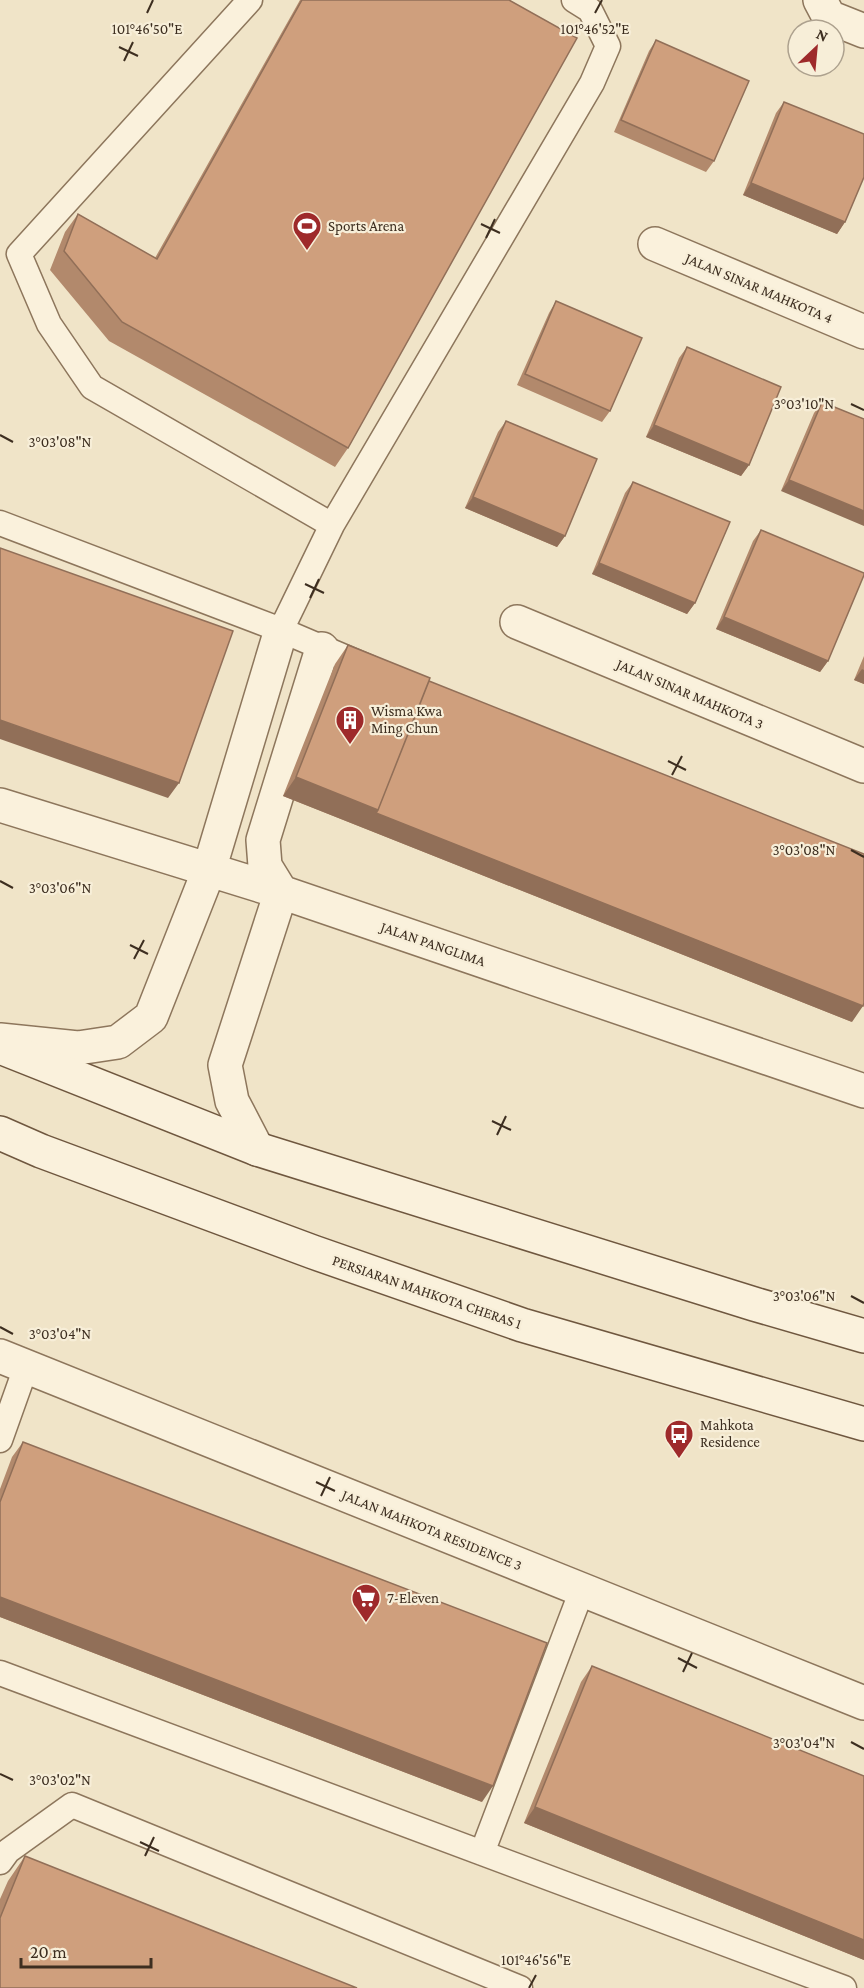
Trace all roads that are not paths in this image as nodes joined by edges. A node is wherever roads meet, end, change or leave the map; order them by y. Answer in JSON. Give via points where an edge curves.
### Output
{"nodes":[{"id":1,"x":250,"y":0,"type":"edge"},
{"id":2,"x":574,"y":0,"type":"edge"},
{"id":3,"x":820,"y":0,"type":"edge"},
{"id":4,"x":864,"y":31,"type":"edge"},
{"id":5,"x":655,"y":244,"type":"dead end"},
{"id":6,"x":10,"y":253,"type":"edge"},
{"id":7,"x":864,"y":332,"type":"edge"},
{"id":8,"x":0,"y":523,"type":"edge"},
{"id":9,"x":332,"y":525,"type":"junction"},
{"id":10,"x":517,"y":622,"type":"dead end"},
{"id":11,"x":281,"y":630,"type":"junction"},
{"id":12,"x":322,"y":649,"type":"junction"},
{"id":13,"x":388,"y":675,"type":"edge"},
{"id":14,"x":864,"y":766,"type":"edge"},
{"id":15,"x":0,"y":805,"type":"edge"},
{"id":16,"x":209,"y":870,"type":"junction"},
{"id":17,"x":281,"y":892,"type":"junction"},
{"id":18,"x":0,"y":1040,"type":"edge"},
{"id":19,"x":0,"y":1047,"type":"edge"},
{"id":20,"x":864,"y":1091,"type":"edge"},
{"id":21,"x":0,"y":1133,"type":"edge"},
{"id":22,"x":257,"y":1149,"type":"junction"},
{"id":23,"x":864,"y":1336,"type":"edge"},
{"id":24,"x":13,"y":1361,"type":"edge"},
{"id":25,"x":864,"y":1424,"type":"edge"},
{"id":26,"x":0,"y":1440,"type":"edge"},
{"id":27,"x":582,"y":1590,"type":"junction"},
{"id":28,"x":0,"y":1673,"type":"edge"},
{"id":29,"x":864,"y":1703,"type":"edge"},
{"id":30,"x":482,"y":1853,"type":"junction"},
{"id":31,"x":0,"y":1862,"type":"edge"},
{"id":32,"x":520,"y":1988,"type":"edge"},
{"id":33,"x":844,"y":1988,"type":"edge"}],
"edges":[{"from":1,"to":6,"type":"lane"},
{"from":2,"to":9,"type":"lane","via":[[590,10],[608,46],[592,83]]},
{"from":3,"to":4,"type":"street","via":[[829,17]]},
{"from":5,"to":7,"type":"street","name":"JALAN SINAR MAHKOTA 4"},
{"from":6,"to":9,"type":"lane","via":[[49,324],[92,387]]},
{"from":8,"to":11,"type":"lane"},
{"from":9,"to":11,"type":"lane"},
{"from":10,"to":14,"type":"street","name":"JALAN SINAR MAHKOTA 3"},
{"from":11,"to":12,"type":"lane"},
{"from":11,"to":16,"type":"street"},
{"from":12,"to":13,"type":"lane"},
{"from":12,"to":17,"type":"street","via":[[263,840],[265,866]]},
{"from":15,"to":16,"type":"street","name":"JALAN PANGLIMA"},
{"from":16,"to":17,"type":"street","name":"JALAN PANGLIMA"},
{"from":16,"to":18,"type":"street","via":[[151,1017],[118,1042],[78,1048]]},
{"from":17,"to":20,"type":"street","name":"JALAN PANGLIMA"},
{"from":17,"to":22,"type":"street","via":[[225,1065],[232,1101]]},
{"from":19,"to":22,"type":"street"},
{"from":21,"to":25,"type":"street","name":"PERSIARAN MAHKOTA CHERAS 1","via":[[314,1252],[522,1325]]},
{"from":22,"to":23,"type":"street"},
{"from":24,"to":26,"type":"lane"},
{"from":24,"to":27,"type":"street","name":"JALAN MAHKOTA RESIDENCE 3"},
{"from":27,"to":29,"type":"street","name":"JALAN MAHKOTA RESIDENCE 3"},
{"from":27,"to":30,"type":"lane"},
{"from":28,"to":30,"type":"lane"},
{"from":30,"to":33,"type":"lane"},
{"from":31,"to":32,"type":"lane","via":[[8,1851],[72,1805]]}]}
